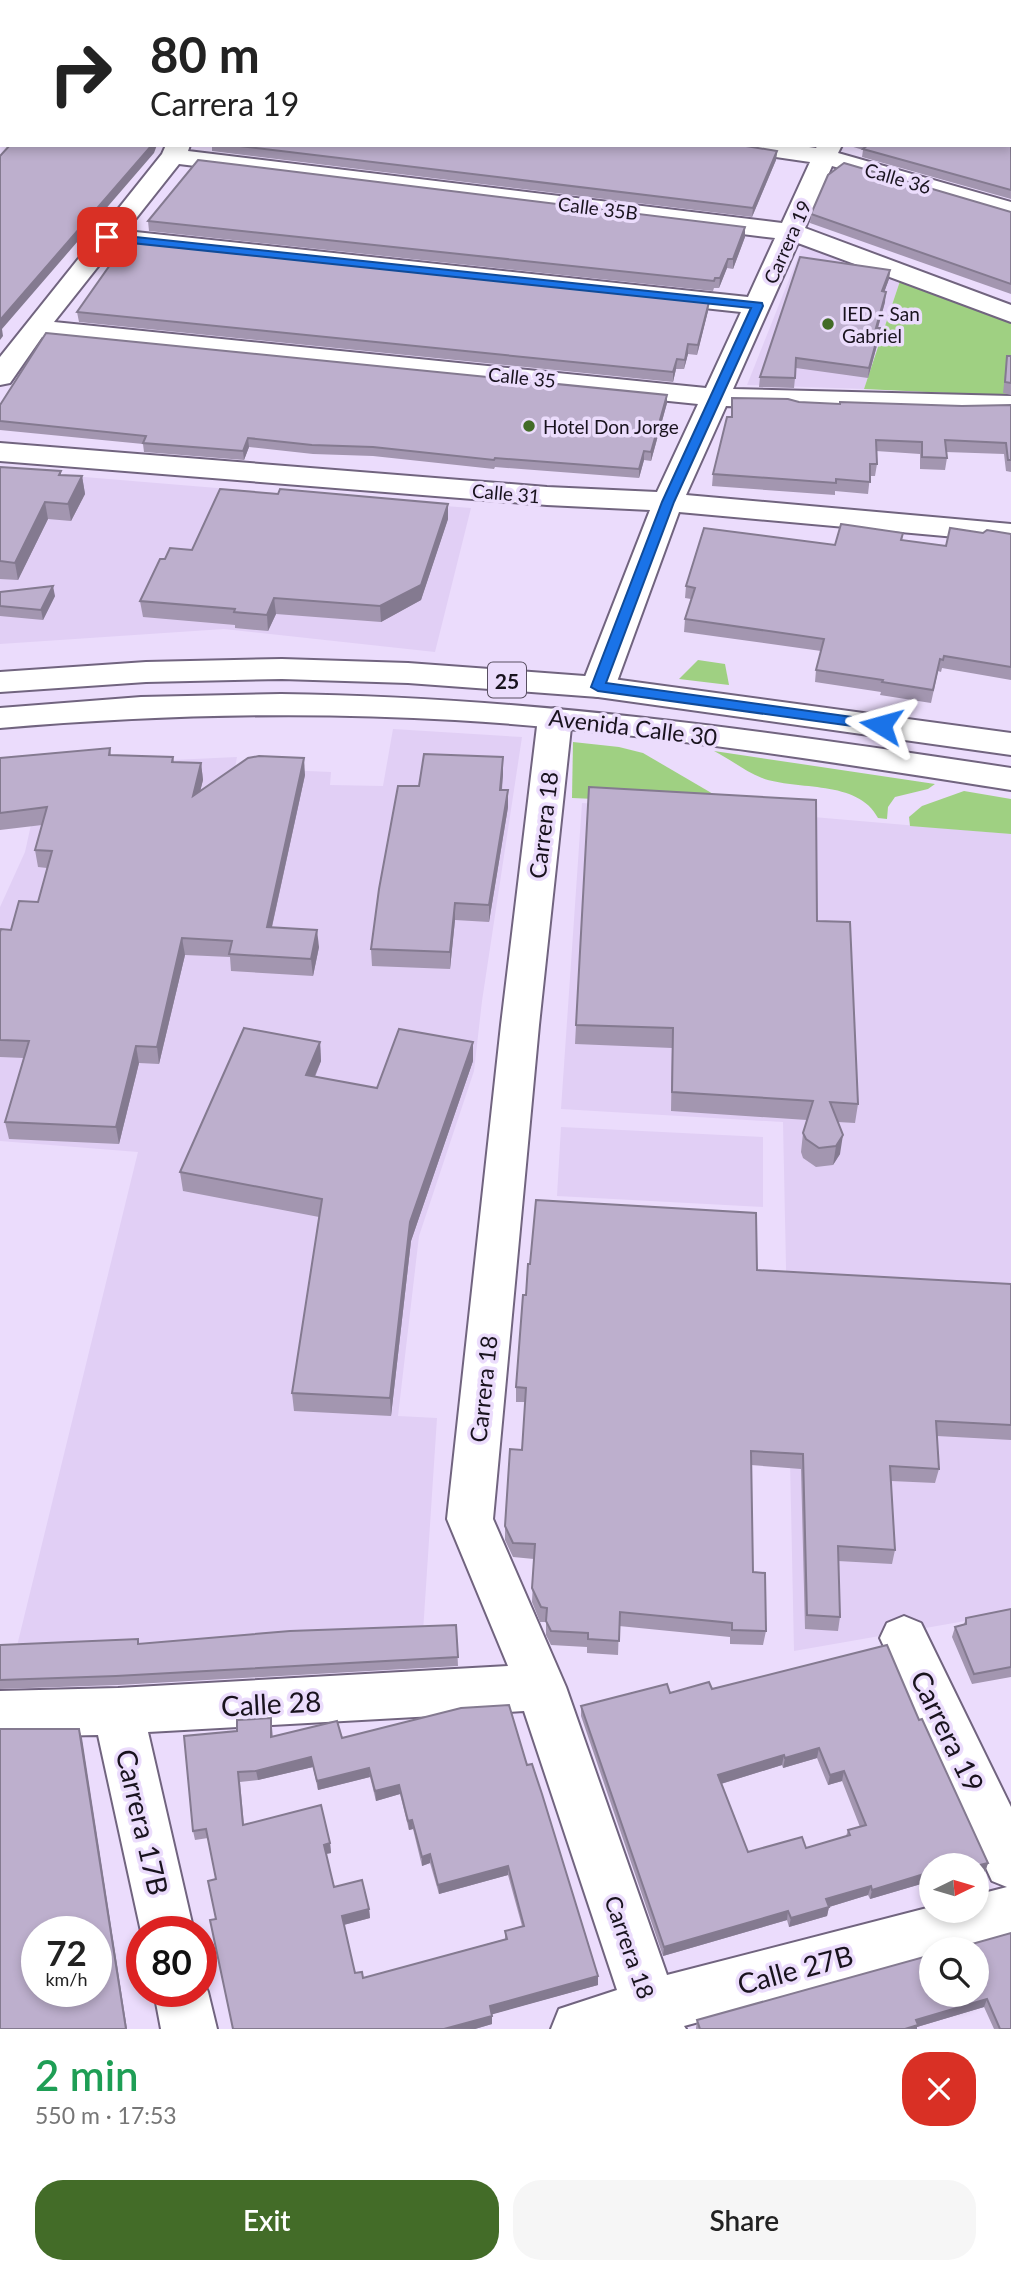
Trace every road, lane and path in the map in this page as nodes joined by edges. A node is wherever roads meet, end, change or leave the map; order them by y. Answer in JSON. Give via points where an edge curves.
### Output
{"nodes":[{"id":1,"x":771,"y":147,"type":"edge"},
{"id":2,"x":176,"y":151,"type":"edge"},
{"id":3,"x":828,"y":151,"type":"edge"},
{"id":4,"x":1011,"y":210,"type":"edge"},
{"id":5,"x":792,"y":232,"type":"junction"},
{"id":6,"x":107,"y":237,"type":"junction"},
{"id":7,"x":758,"y":306,"type":"junction"},
{"id":8,"x":1011,"y":314,"type":"edge"},
{"id":9,"x":34,"y":328,"type":"junction"},
{"id":10,"x":0,"y":377,"type":"edge"},
{"id":11,"x":716,"y":397,"type":"junction"},
{"id":12,"x":1011,"y":405,"type":"edge"},
{"id":13,"x":0,"y":452,"type":"edge"},
{"id":14,"x":668,"y":502,"type":"junction"},
{"id":15,"x":1011,"y":533,"type":"edge"},
{"id":16,"x":0,"y":682,"type":"edge"},
{"id":17,"x":598,"y":687,"type":"junction"},
{"id":18,"x":0,"y":718,"type":"edge"},
{"id":19,"x":555,"y":718,"type":"junction"},
{"id":20,"x":1011,"y":744,"type":"edge"},
{"id":21,"x":1011,"y":779,"type":"edge"},
{"id":22,"x":904,"y":1638,"type":"dead end"},
{"id":23,"x":541,"y":1687,"type":"junction"},
{"id":24,"x":118,"y":1711,"type":"junction"},
{"id":25,"x":0,"y":1714,"type":"edge"},
{"id":26,"x":1011,"y":1863,"type":"edge"},
{"id":27,"x":1011,"y":1912,"type":"edge"},
{"id":28,"x":163,"y":1916,"type":"edge"},
{"id":29,"x":184,"y":2007,"type":"edge"},
{"id":30,"x":654,"y":2018,"type":"edge"},
{"id":31,"x":189,"y":2029,"type":"edge"},
{"id":32,"x":579,"y":2029,"type":"edge"}],
"edges":[{"from":1,"to":3,"type":"main road","name":"Calle 36"},
{"from":2,"to":5,"type":"main road","name":"Calle 35B"},
{"from":2,"to":6,"type":"main road"},
{"from":3,"to":4,"type":"main road","name":"Calle 36"},
{"from":3,"to":5,"type":"main road","name":"Carrera 19"},
{"from":5,"to":7,"type":"main road","name":"Carrera 19"},
{"from":5,"to":8,"type":"main road","name":"Calle 35B"},
{"from":6,"to":7,"type":"main road"},
{"from":6,"to":9,"type":"main road"},
{"from":7,"to":11,"type":"main road","name":"Carrera 19"},
{"from":9,"to":10,"type":"main road"},
{"from":9,"to":11,"type":"main road","name":"Calle 35"},
{"from":11,"to":12,"type":"main road","name":"Calle 35"},
{"from":11,"to":14,"type":"main road","name":"Carrera 19"},
{"from":13,"to":14,"type":"main road","name":"Calle 31"},
{"from":14,"to":15,"type":"main road","name":"Calle 31"},
{"from":14,"to":17,"type":"main road","name":"Carrera 19"},
{"from":16,"to":17,"type":"main road","name":"Avenida Calle 30","number":"25","via":[[146,671],[282,669]]},
{"from":17,"to":20,"type":"main road","name":"Avenida Calle 30","number":"25"},
{"from":18,"to":19,"type":"main road","name":"Avenida Calle 30","number":"25","via":[[93,709],[234,705],[376,706]]},
{"from":19,"to":21,"type":"main road","name":"Avenida Calle 30","number":"25"},
{"from":19,"to":23,"type":"main road","name":"Carrera 18","via":[[470,1520]]},
{"from":22,"to":26,"type":"main road","name":"Carrera 19"},
{"from":23,"to":24,"type":"main road","name":"Calle 28"},
{"from":23,"to":30,"type":"main road","name":"Carrera 18"},
{"from":24,"to":25,"type":"main road","name":"Calle 28"},
{"from":24,"to":28,"type":"main road","name":"Carrera 17B"},
{"from":27,"to":30,"type":"main road","name":"Calle 27B"},
{"from":29,"to":31,"type":"main road"},
{"from":30,"to":32,"type":"main road","name":"Calle 27B"}]}
